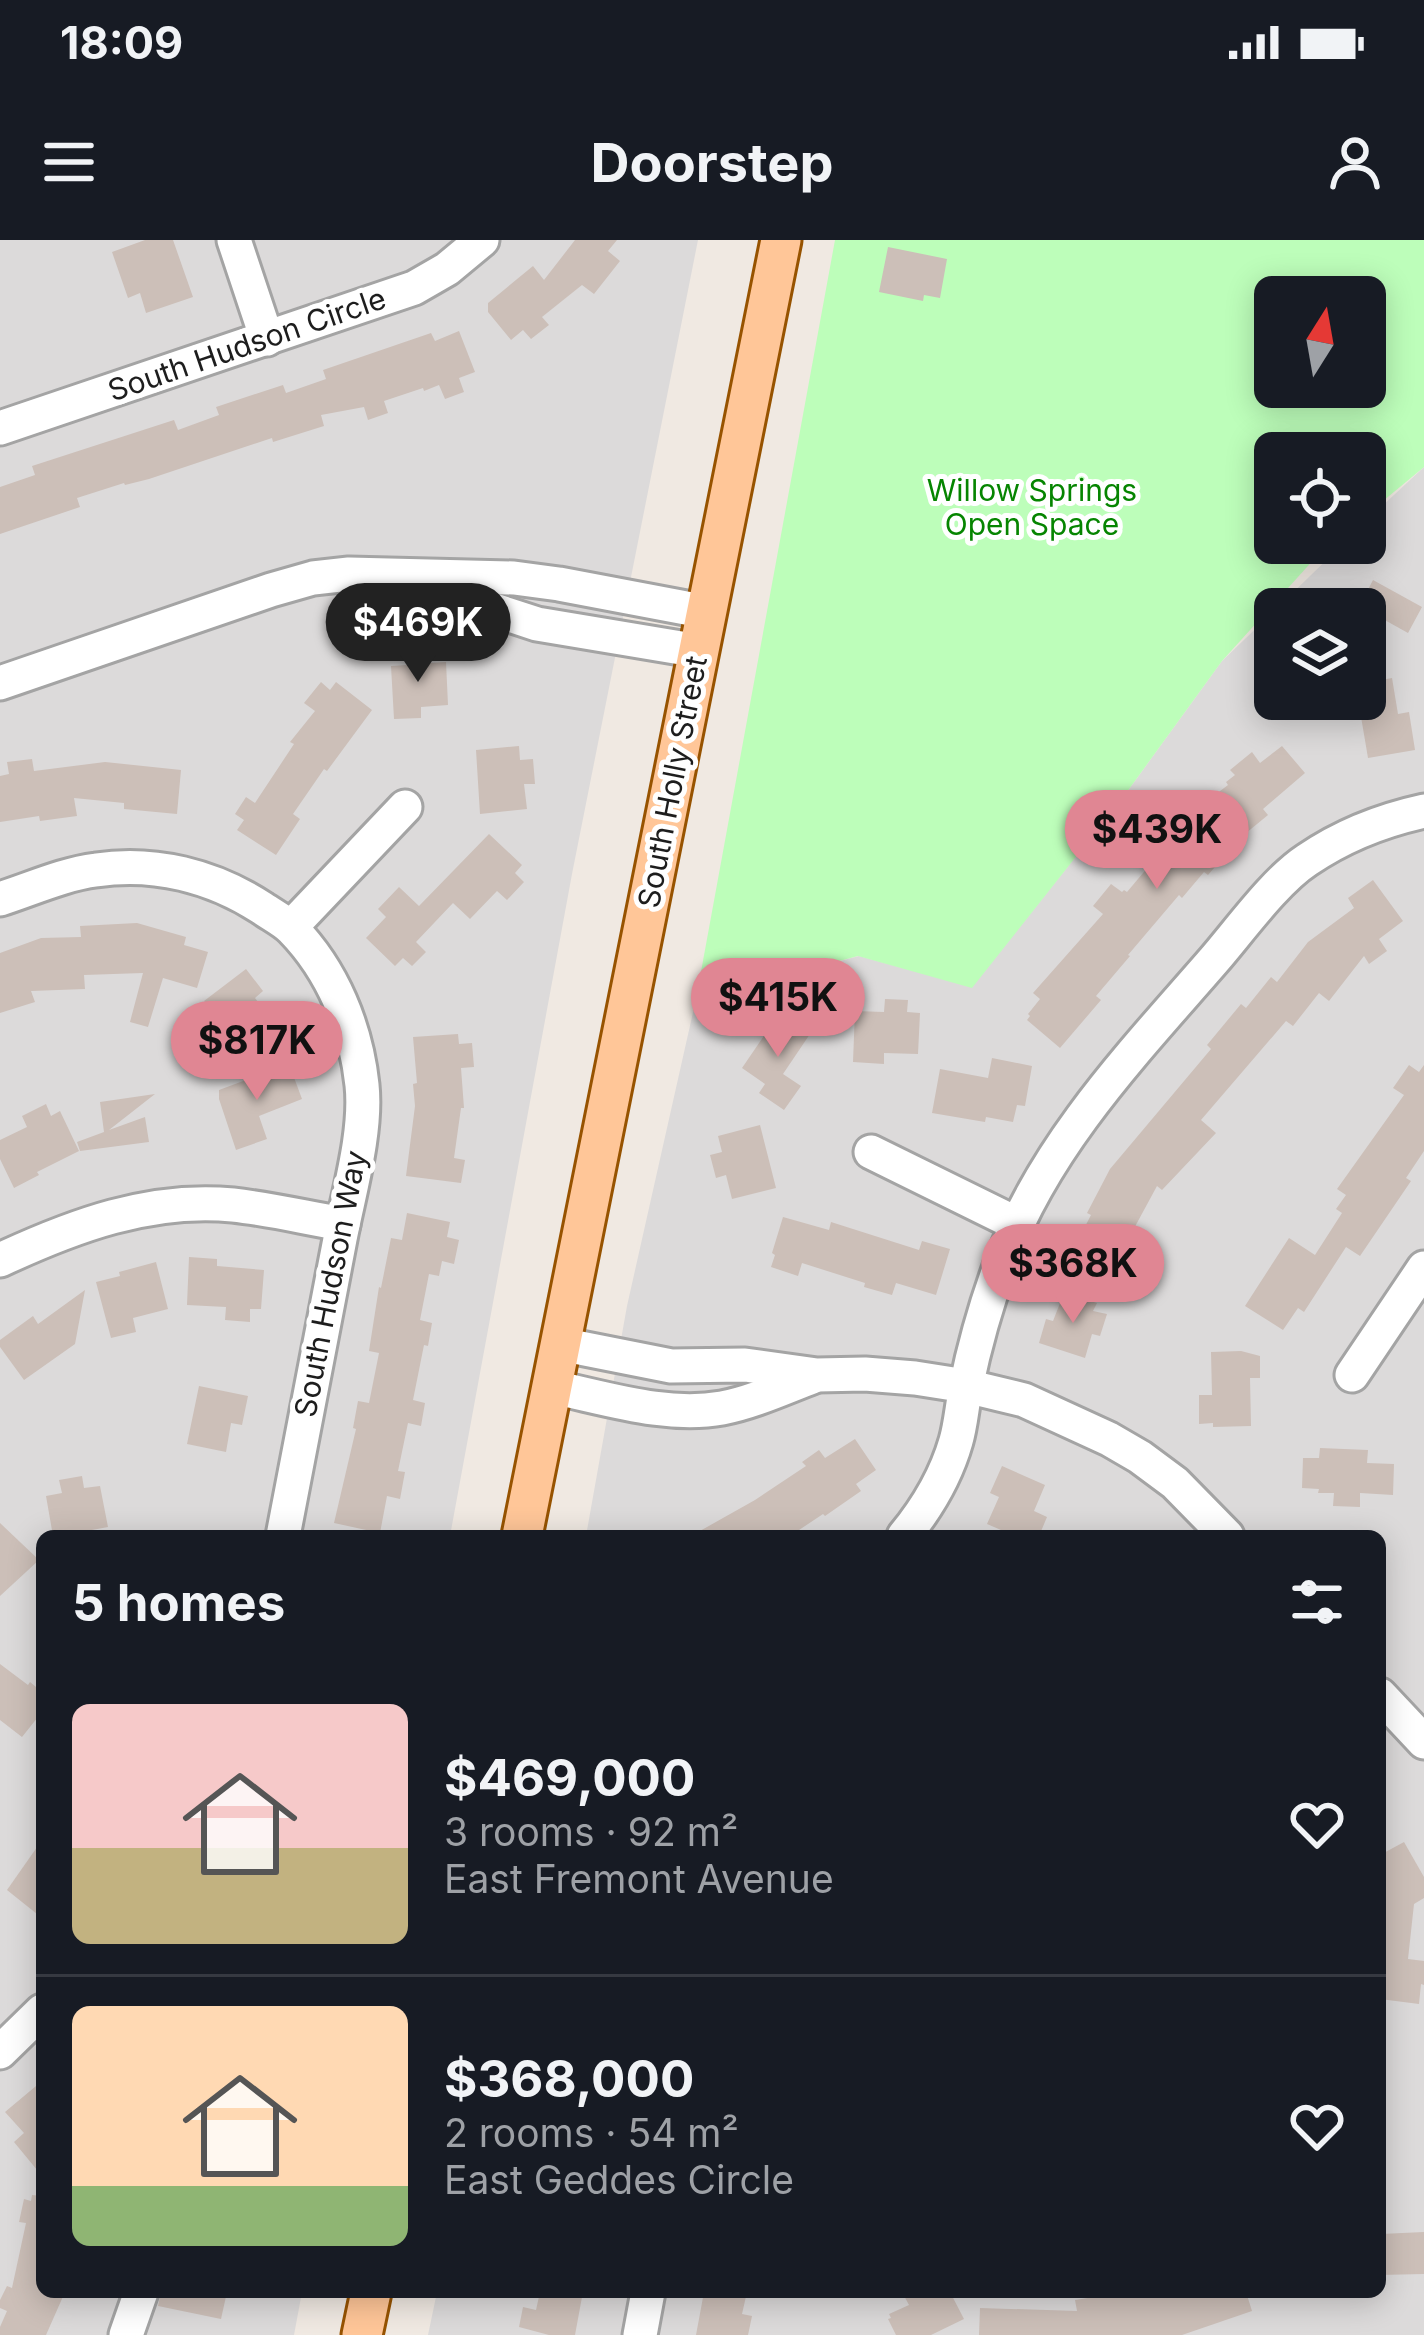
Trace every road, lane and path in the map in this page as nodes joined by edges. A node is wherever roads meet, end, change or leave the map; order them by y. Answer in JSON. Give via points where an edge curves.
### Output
{"nodes":[{"id":1,"x":234,"y":240,"type":"edge"},
{"id":2,"x":482,"y":240,"type":"edge"},
{"id":3,"x":781,"y":240,"type":"edge"},
{"id":4,"x":267,"y":339,"type":"junction"},
{"id":5,"x":0,"y":428,"type":"edge"},
{"id":6,"x":703,"y":632,"type":"junction"},
{"id":7,"x":0,"y":683,"type":"edge"},
{"id":8,"x":405,"y":807,"type":"dead end"},
{"id":9,"x":1424,"y":811,"type":"edge"},
{"id":10,"x":0,"y":899,"type":"edge"},
{"id":11,"x":291,"y":927,"type":"junction"},
{"id":12,"x":871,"y":1152,"type":"dead end"},
{"id":13,"x":343,"y":1224,"type":"junction"},
{"id":14,"x":1017,"y":1224,"type":"junction"},
{"id":15,"x":0,"y":1260,"type":"edge"},
{"id":16,"x":1424,"y":1268,"type":"edge"},
{"id":17,"x":560,"y":1344,"type":"junction"},
{"id":18,"x":818,"y":1375,"type":"junction"},
{"id":19,"x":1352,"y":1375,"type":"dead end"},
{"id":20,"x":966,"y":1386,"type":"junction"},
{"id":21,"x":552,"y":1387,"type":"junction"},
{"id":22,"x":284,"y":1530,"type":"edge"},
{"id":23,"x":523,"y":1530,"type":"edge"},
{"id":24,"x":909,"y":1530,"type":"edge"},
{"id":25,"x":1221,"y":1530,"type":"edge"},
{"id":26,"x":1386,"y":1701,"type":"edge"},
{"id":27,"x":1424,"y":1742,"type":"edge"},
{"id":28,"x":36,"y":2017,"type":"edge"},
{"id":29,"x":0,"y":2052,"type":"edge"},
{"id":30,"x":139,"y":2298,"type":"edge"},
{"id":31,"x":370,"y":2298,"type":"edge"},
{"id":32,"x":648,"y":2298,"type":"edge"},
{"id":33,"x":126,"y":2335,"type":"edge"},
{"id":34,"x":362,"y":2335,"type":"edge"},
{"id":35,"x":640,"y":2335,"type":"edge"}],
"edges":[{"from":1,"to":4,"type":"street"},
{"from":2,"to":4,"type":"street","name":"South Hudson Circle","via":[[414,288]]},
{"from":3,"to":6,"type":"main road","name":"South Holly Street"},
{"from":4,"to":5,"type":"street","name":"South Hudson Circle"},
{"from":6,"to":7,"type":"street","via":[[534,580],[349,574],[313,578]]},
{"from":6,"to":17,"type":"main road","name":"South Holly Street"},
{"from":8,"to":11,"type":"street"},
{"from":9,"to":14,"type":"street","via":[[1322,851],[1265,900],[1081,1119]]},
{"from":10,"to":11,"type":"street","name":"South Hudson Way","via":[[98,869],[146,867],[220,885]]},
{"from":11,"to":13,"type":"street","name":"South Hudson Way","via":[[338,995],[363,1088]]},
{"from":12,"to":14,"type":"street"},
{"from":13,"to":15,"type":"street","via":[[231,1205],[148,1209]]},
{"from":13,"to":22,"type":"street","name":"South Hudson Way"},
{"from":14,"to":20,"type":"street"},
{"from":16,"to":19,"type":"street"},
{"from":17,"to":18,"type":"street","via":[[671,1366]]},
{"from":17,"to":21,"type":"main road","name":"South Holly Street"},
{"from":18,"to":20,"type":"street"},
{"from":18,"to":21,"type":"street","via":[[695,1410]]},
{"from":20,"to":24,"type":"street","via":[[943,1477]]},
{"from":20,"to":25,"type":"street","via":[[1024,1400],[1124,1448],[1175,1483]]},
{"from":21,"to":23,"type":"main road","name":"South Holly Street"},
{"from":26,"to":27,"type":"street"},
{"from":28,"to":29,"type":"street"},
{"from":30,"to":33,"type":"street"},
{"from":31,"to":34,"type":"main road"},
{"from":32,"to":35,"type":"street"}]}
